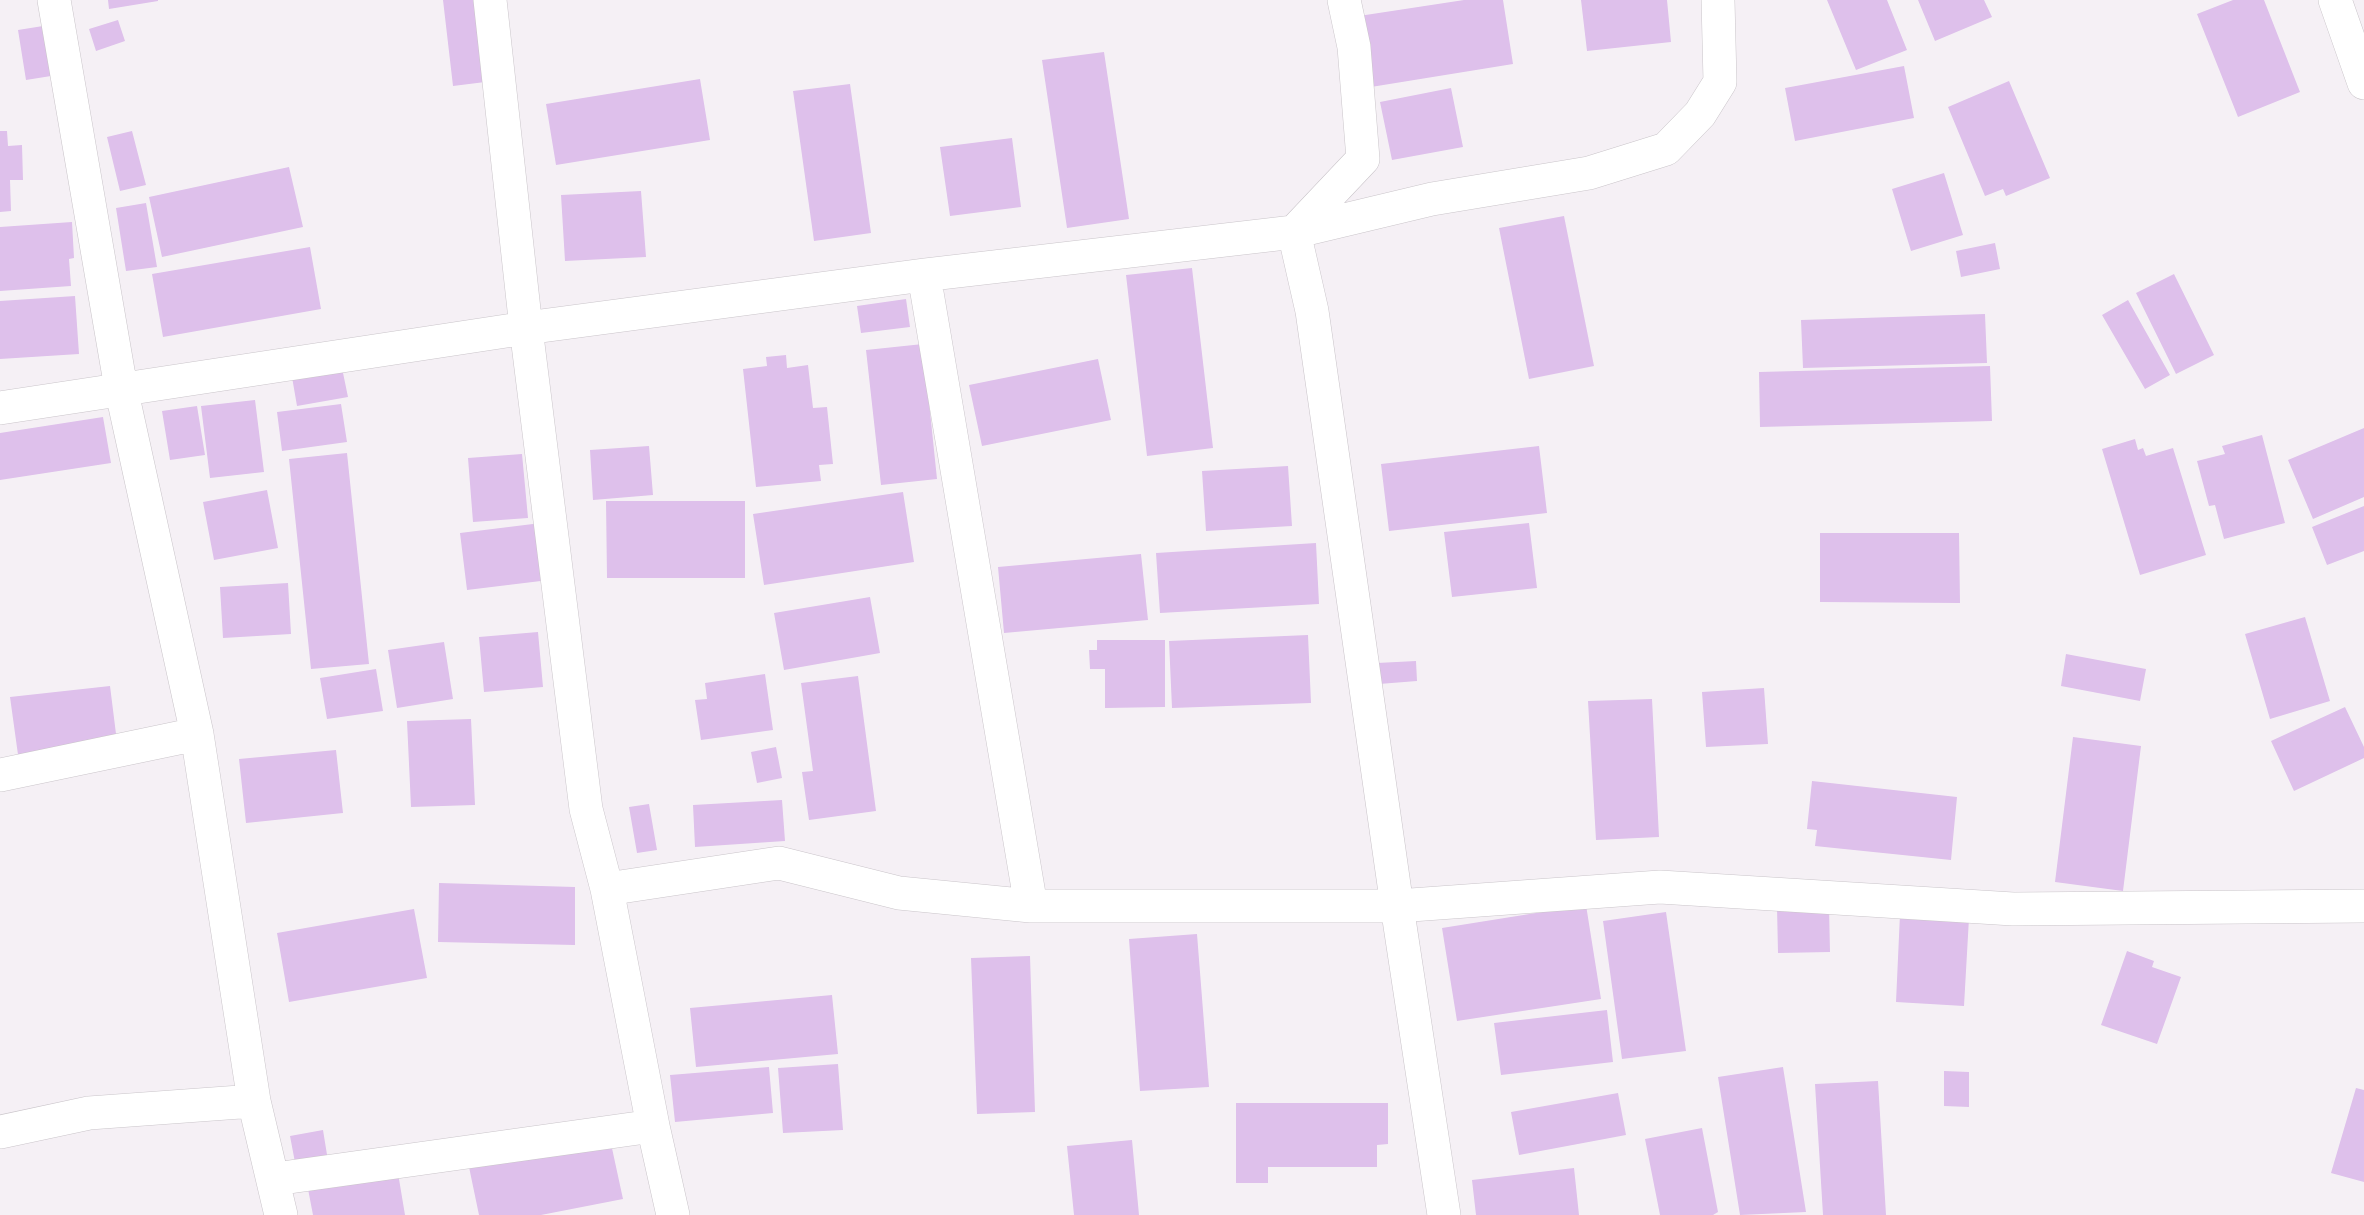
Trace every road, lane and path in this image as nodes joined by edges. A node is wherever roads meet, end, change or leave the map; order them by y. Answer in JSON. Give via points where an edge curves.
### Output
{"nodes":[{"id":1,"x":54,"y":0,"type":"edge"},
{"id":2,"x":489,"y":0,"type":"edge"},
{"id":3,"x":1344,"y":0,"type":"edge"},
{"id":4,"x":1718,"y":0,"type":"edge"},
{"id":5,"x":2334,"y":0,"type":"edge"},
{"id":6,"x":2364,"y":83,"type":"edge"},
{"id":7,"x":1294,"y":232,"type":"junction"},
{"id":8,"x":924,"y":275,"type":"junction"},
{"id":9,"x":526,"y":328,"type":"junction"},
{"id":10,"x":121,"y":388,"type":"junction"},
{"id":11,"x":0,"y":408,"type":"edge"},
{"id":12,"x":197,"y":734,"type":"junction"},
{"id":13,"x":0,"y":775,"type":"edge"},
{"id":14,"x":607,"y":890,"type":"junction"},
{"id":15,"x":1031,"y":906,"type":"junction"},
{"id":16,"x":1397,"y":906,"type":"junction"},
{"id":17,"x":2364,"y":906,"type":"edge"},
{"id":18,"x":254,"y":1101,"type":"junction"},
{"id":19,"x":653,"y":1126,"type":"junction"},
{"id":20,"x":0,"y":1132,"type":"edge"},
{"id":21,"x":274,"y":1179,"type":"junction"},
{"id":22,"x":281,"y":1215,"type":"edge"},
{"id":23,"x":673,"y":1215,"type":"edge"},
{"id":24,"x":1444,"y":1215,"type":"edge"}],
"edges":[{"from":1,"to":10,"type":"street"},
{"from":2,"to":9,"type":"street"},
{"from":3,"to":7,"type":"street","via":[[1354,47],[1363,159]]},
{"from":4,"to":7,"type":"street","via":[[1720,82],[1700,114],[1666,148],[1589,173],[1432,200]]},
{"from":5,"to":6,"type":"street"},
{"from":7,"to":8,"type":"street"},
{"from":7,"to":16,"type":"street","via":[[1312,311]]},
{"from":8,"to":9,"type":"street"},
{"from":8,"to":15,"type":"street"},
{"from":9,"to":10,"type":"street"},
{"from":9,"to":14,"type":"street","via":[[586,809]]},
{"from":10,"to":11,"type":"street"},
{"from":10,"to":12,"type":"street"},
{"from":12,"to":13,"type":"street"},
{"from":12,"to":18,"type":"street"},
{"from":14,"to":15,"type":"street","via":[[779,863],[898,893]]},
{"from":14,"to":19,"type":"street"},
{"from":15,"to":16,"type":"street"},
{"from":16,"to":17,"type":"street","via":[[1660,887],[2013,909]]},
{"from":16,"to":24,"type":"street"},
{"from":18,"to":20,"type":"street","via":[[89,1113]]},
{"from":18,"to":21,"type":"street"},
{"from":19,"to":21,"type":"street"},
{"from":19,"to":23,"type":"street"},
{"from":21,"to":22,"type":"street"}]}
